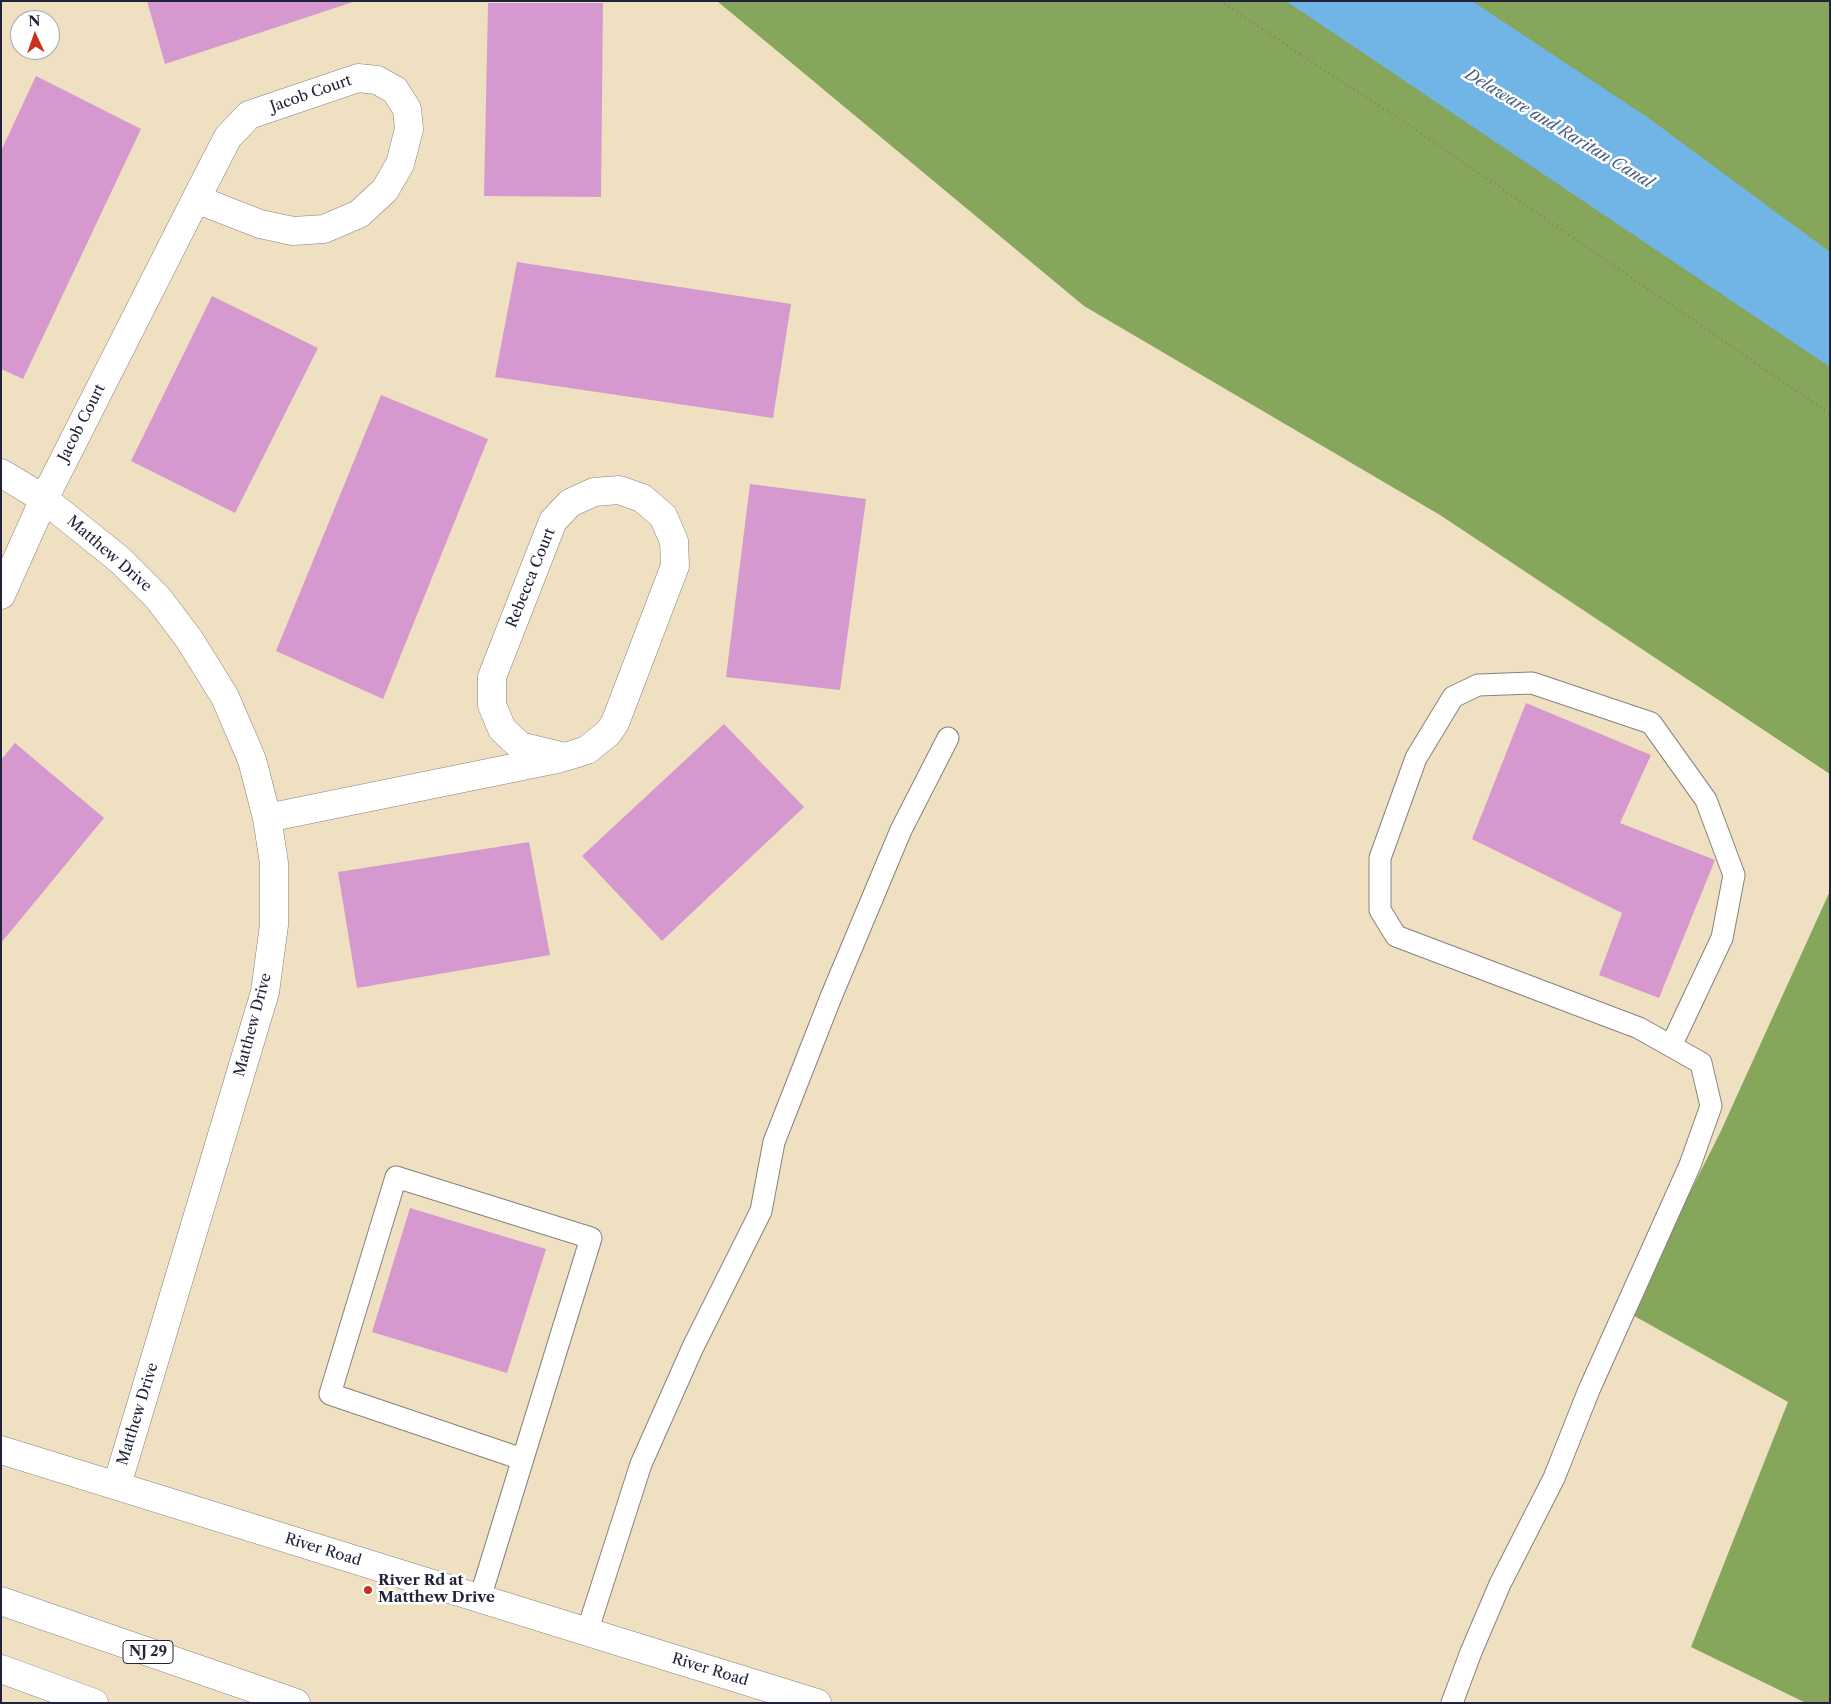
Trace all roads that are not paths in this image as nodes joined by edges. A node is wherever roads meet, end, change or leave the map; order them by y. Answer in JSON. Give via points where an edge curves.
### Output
{"nodes":[{"id":1,"x":196,"y":199,"type":"junction"},
{"id":2,"x":1,"y":473,"type":"edge"},
{"id":3,"x":44,"y":499,"type":"junction"},
{"id":4,"x":1,"y":595,"type":"edge"},
{"id":5,"x":948,"y":738,"type":"dead end"},
{"id":6,"x":565,"y":757,"type":"junction"},
{"id":7,"x":267,"y":818,"type":"junction"},
{"id":8,"x":1671,"y":1046,"type":"junction"},
{"id":9,"x":1,"y":1450,"type":"edge"},
{"id":10,"x":522,"y":1459,"type":"junction"},
{"id":11,"x":117,"y":1485,"type":"junction"},
{"id":12,"x":480,"y":1598,"type":"junction"},
{"id":13,"x":1,"y":1601,"type":"edge"},
{"id":14,"x":587,"y":1632,"type":"junction"},
{"id":15,"x":1,"y":1669,"type":"edge"},
{"id":16,"x":94,"y":1703,"type":"edge"},
{"id":17,"x":296,"y":1703,"type":"edge"},
{"id":18,"x":817,"y":1703,"type":"edge"},
{"id":19,"x":1452,"y":1703,"type":"edge"}],
"edges":[{"from":1,"to":1,"type":"main road","name":"Jacob Court","via":[[228,137],[249,115],[358,78],[377,80],[395,90],[407,108],[409,129],[400,164],[385,190],[359,214],[324,229],[293,232],[260,224]]},
{"from":1,"to":3,"type":"main road","name":"Jacob Court"},
{"from":2,"to":3,"type":"main road","name":"Matthew Drive"},
{"from":3,"to":4,"type":"main road","name":"Jacob Court"},
{"from":3,"to":7,"type":"main road","name":"Matthew Drive","via":[[120,560],[158,598],[189,639],[225,697],[252,760]]},
{"from":5,"to":14,"type":"lane","via":[[901,830],[823,1015],[774,1142],[761,1211],[693,1347],[641,1464]]},
{"from":6,"to":6,"type":"main road","name":"Rebecca Court","via":[[587,750],[615,723],[675,566],[674,541],[663,516],[642,498],[619,490],[594,492],[570,503],[554,521],[492,678],[492,705],[502,729],[520,746]]},
{"from":6,"to":7,"type":"main road","name":"Rebecca Court"},
{"from":7,"to":11,"type":"main road","name":"Matthew Drive","via":[[274,863],[274,925],[265,992]]},
{"from":8,"to":8,"type":"lane","via":[[1638,1028],[1396,936],[1380,910],[1380,858],[1416,758],[1453,697],[1478,684],[1532,683],[1651,723],[1706,800],[1734,876],[1722,938]]},
{"from":8,"to":19,"type":"lane","via":[[1701,1063],[1712,1106],[1690,1165],[1589,1390],[1554,1478],[1500,1584]]},
{"from":9,"to":11,"type":"main road","name":"River Road"},
{"from":10,"to":10,"type":"lane","via":[[591,1238],[396,1177],[330,1394]]},
{"from":10,"to":12,"type":"lane"},
{"from":11,"to":12,"type":"main road","name":"River Road"},
{"from":12,"to":14,"type":"main road","name":"River Road"},
{"from":13,"to":17,"type":"main road","number":"NJ 29"},
{"from":14,"to":18,"type":"main road","name":"River Road"},
{"from":15,"to":16,"type":"main road"}]}
